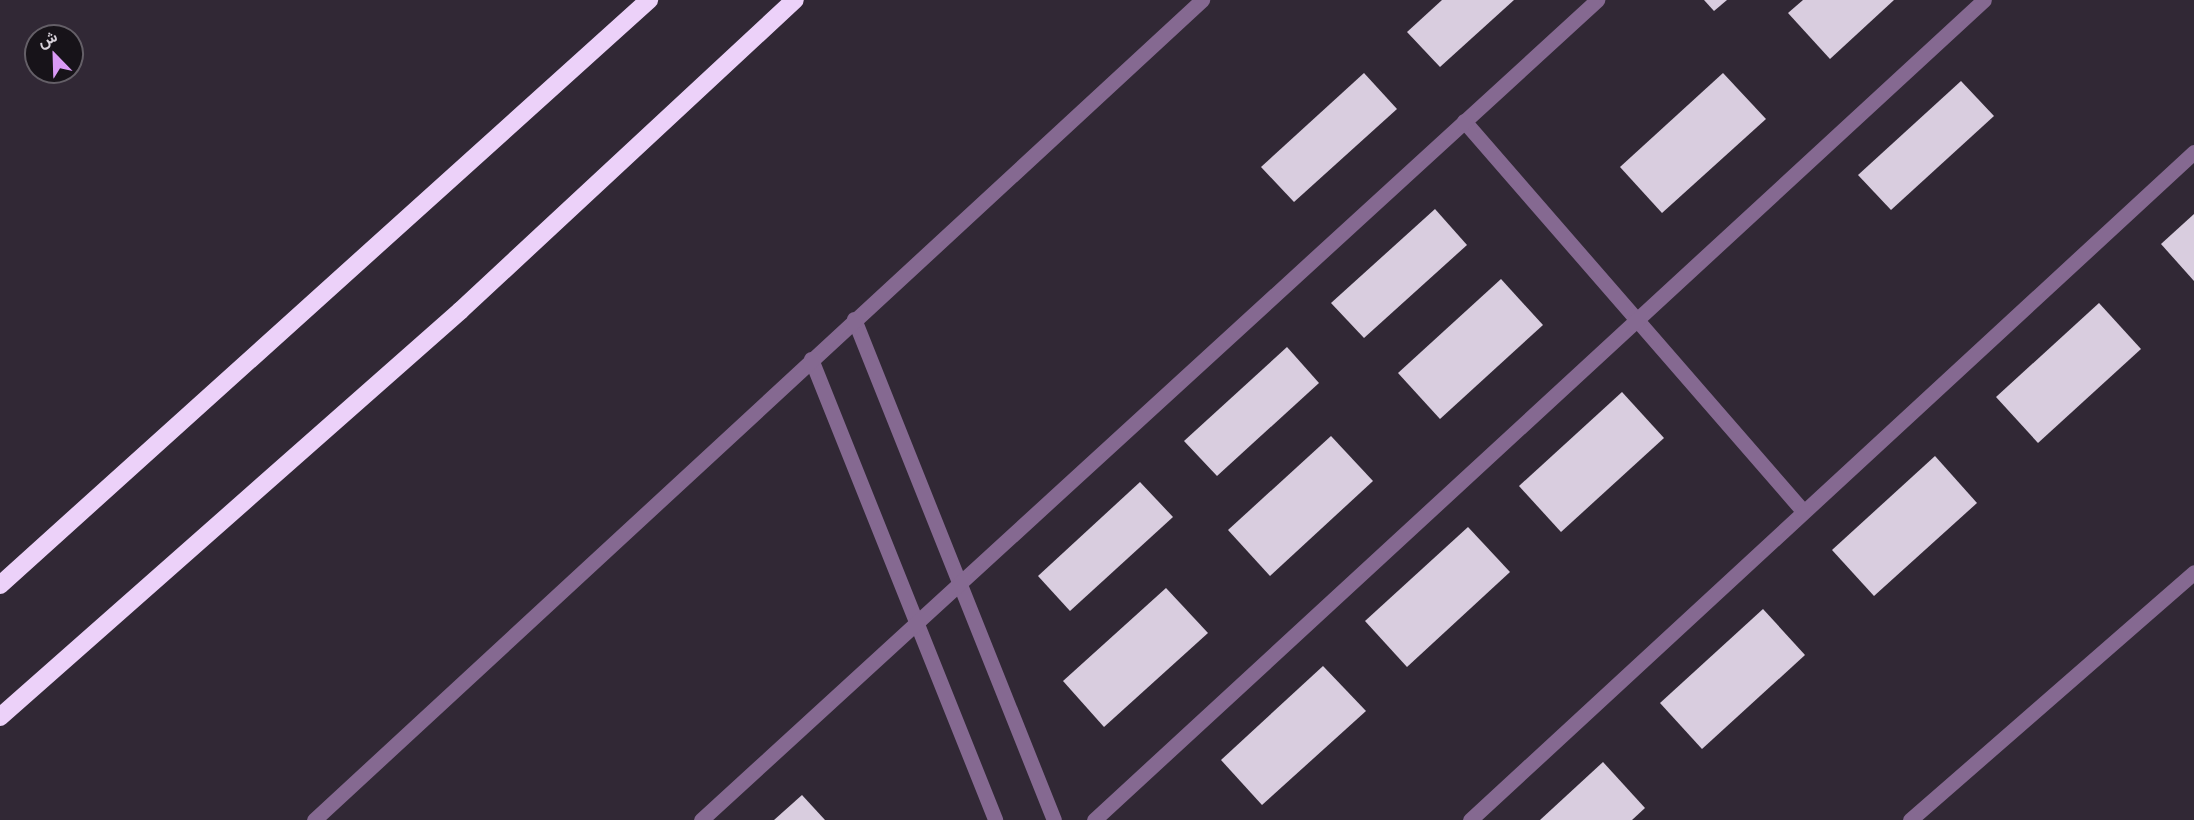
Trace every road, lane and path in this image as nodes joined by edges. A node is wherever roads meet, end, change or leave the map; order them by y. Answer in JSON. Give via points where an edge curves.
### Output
{"nodes":[{"id":1,"x":649,"y":0,"type":"edge"},
{"id":2,"x":795,"y":0,"type":"edge"},
{"id":3,"x":1202,"y":0,"type":"edge"},
{"id":4,"x":1597,"y":0,"type":"edge"},
{"id":5,"x":1984,"y":0,"type":"edge"},
{"id":6,"x":1464,"y":121,"type":"junction"},
{"id":7,"x":2194,"y":152,"type":"edge"},
{"id":8,"x":854,"y":318,"type":"junction"},
{"id":9,"x":1636,"y":319,"type":"junction"},
{"id":10,"x":811,"y":359,"type":"junction"},
{"id":11,"x":1803,"y":511,"type":"junction"},
{"id":12,"x":2194,"y":572,"type":"edge"},
{"id":13,"x":960,"y":583,"type":"junction"},
{"id":14,"x":0,"y":585,"type":"edge"},
{"id":15,"x":916,"y":623,"type":"junction"},
{"id":16,"x":0,"y":717,"type":"edge"},
{"id":17,"x":314,"y":820,"type":"edge"},
{"id":18,"x":701,"y":820,"type":"edge"},
{"id":19,"x":995,"y":820,"type":"edge"},
{"id":20,"x":1054,"y":820,"type":"edge"},
{"id":21,"x":1094,"y":820,"type":"edge"},
{"id":22,"x":1470,"y":820,"type":"edge"},
{"id":23,"x":1910,"y":820,"type":"edge"}],
"edges":[{"from":1,"to":14,"type":"highway"},
{"from":2,"to":16,"type":"highway","via":[[460,311]]},
{"from":3,"to":8,"type":"street"},
{"from":4,"to":6,"type":"street"},
{"from":5,"to":9,"type":"street"},
{"from":6,"to":9,"type":"street"},
{"from":6,"to":13,"type":"street"},
{"from":7,"to":11,"type":"street"},
{"from":8,"to":10,"type":"street"},
{"from":8,"to":13,"type":"street"},
{"from":9,"to":11,"type":"street"},
{"from":9,"to":21,"type":"street"},
{"from":10,"to":15,"type":"street"},
{"from":10,"to":17,"type":"street"},
{"from":11,"to":22,"type":"street"},
{"from":12,"to":23,"type":"street"},
{"from":13,"to":15,"type":"street"},
{"from":13,"to":20,"type":"street"},
{"from":15,"to":18,"type":"street"},
{"from":15,"to":19,"type":"street"}]}
